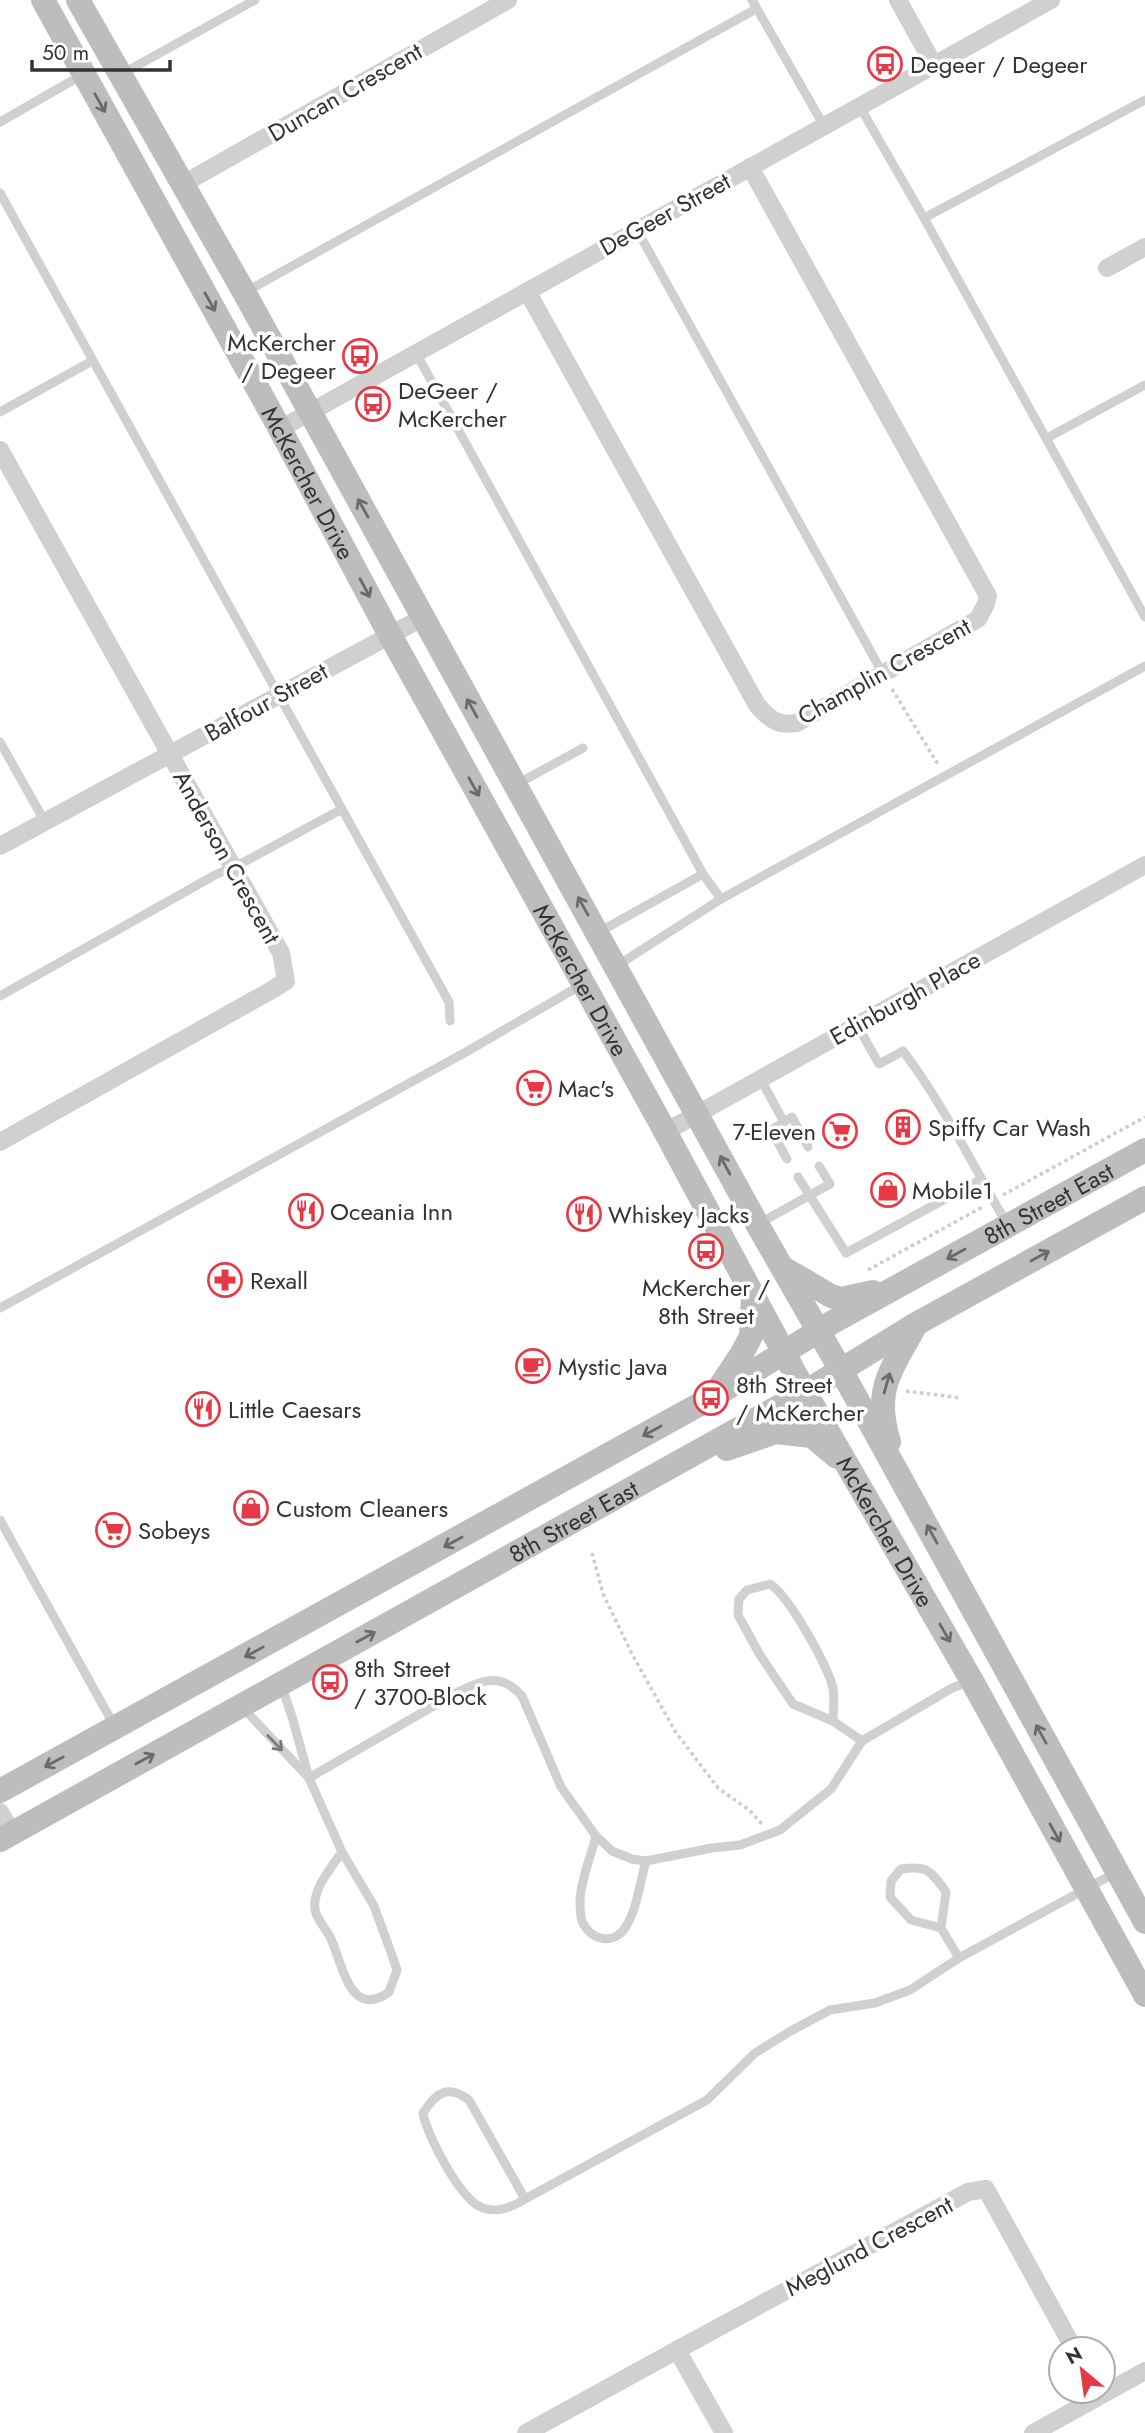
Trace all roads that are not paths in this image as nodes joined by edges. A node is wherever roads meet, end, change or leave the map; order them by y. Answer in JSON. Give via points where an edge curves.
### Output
{"nodes":[{"id":1,"x":43,"y":0,"type":"edge"},
{"id":2,"x":78,"y":0,"type":"edge"},
{"id":3,"x":256,"y":0,"type":"edge"},
{"id":4,"x":508,"y":0,"type":"edge"},
{"id":5,"x":898,"y":0,"type":"edge"},
{"id":6,"x":1051,"y":0,"type":"edge"},
{"id":7,"x":754,"y":4,"type":"edge"},
{"id":8,"x":934,"y":65,"type":"junction"},
{"id":9,"x":83,"y":74,"type":"junction"},
{"id":10,"x":120,"y":75,"type":"junction"},
{"id":11,"x":1145,"y":100,"type":"edge"},
{"id":12,"x":860,"y":107,"type":"junction"},
{"id":13,"x":0,"y":122,"type":"edge"},
{"id":14,"x":824,"y":126,"type":"junction"},
{"id":15,"x":750,"y":167,"type":"junction"},
{"id":16,"x":183,"y":184,"type":"junction"},
{"id":17,"x":0,"y":193,"type":"edge"},
{"id":18,"x":924,"y":218,"type":"junction"},
{"id":19,"x":637,"y":230,"type":"junction"},
{"id":20,"x":1145,"y":247,"type":"edge"},
{"id":21,"x":1107,"y":268,"type":"dead end"},
{"id":22,"x":527,"y":291,"type":"junction"},
{"id":23,"x":244,"y":292,"type":"junction"},
{"id":24,"x":416,"y":353,"type":"junction"},
{"id":25,"x":92,"y":360,"type":"junction"},
{"id":26,"x":1145,"y":385,"type":"edge"},
{"id":27,"x":309,"y":411,"type":"junction"},
{"id":28,"x":0,"y":412,"type":"edge"},
{"id":29,"x":280,"y":429,"type":"junction"},
{"id":30,"x":1047,"y":438,"type":"junction"},
{"id":31,"x":0,"y":450,"type":"edge"},
{"id":32,"x":1145,"y":617,"type":"edge"},
{"id":33,"x":422,"y":618,"type":"junction"},
{"id":34,"x":390,"y":635,"type":"junction"},
{"id":35,"x":1145,"y":666,"type":"edge"},
{"id":36,"x":887,"y":680,"type":"junction"},
{"id":37,"x":279,"y":695,"type":"junction"},
{"id":38,"x":0,"y":742,"type":"edge"},
{"id":39,"x":583,"y":748,"type":"dead end"},
{"id":40,"x":170,"y":754,"type":"junction"},
{"id":41,"x":515,"y":785,"type":"junction"},
{"id":42,"x":342,"y":809,"type":"junction"},
{"id":43,"x":44,"y":822,"type":"junction"},
{"id":44,"x":0,"y":846,"type":"edge"},
{"id":45,"x":1145,"y":865,"type":"edge"},
{"id":46,"x":232,"y":867,"type":"junction"},
{"id":47,"x":703,"y":874,"type":"junction"},
{"id":48,"x":721,"y":899,"type":"junction"},
{"id":49,"x":598,"y":933,"type":"junction"},
{"id":50,"x":616,"y":966,"type":"junction"},
{"id":51,"x":583,"y":984,"type":"junction"},
{"id":52,"x":0,"y":996,"type":"edge"},
{"id":53,"x":450,"y":1021,"type":"dead end"},
{"id":54,"x":857,"y":1025,"type":"junction"},
{"id":55,"x":761,"y":1080,"type":"junction"},
{"id":56,"x":698,"y":1114,"type":"junction"},
{"id":57,"x":784,"y":1122,"type":"junction"},
{"id":58,"x":665,"y":1132,"type":"junction"},
{"id":59,"x":0,"y":1142,"type":"edge"},
{"id":60,"x":808,"y":1147,"type":"dead end"},
{"id":61,"x":1145,"y":1150,"type":"edge"},
{"id":62,"x":787,"y":1158,"type":"dead end"},
{"id":63,"x":819,"y":1166,"type":"dead end"},
{"id":64,"x":798,"y":1177,"type":"dead end"},
{"id":65,"x":982,"y":1179,"type":"junction"},
{"id":66,"x":809,"y":1196,"type":"junction"},
{"id":67,"x":1145,"y":1198,"type":"edge"},
{"id":68,"x":757,"y":1224,"type":"junction"},
{"id":69,"x":1008,"y":1225,"type":"junction"},
{"id":70,"x":783,"y":1268,"type":"junction"},
{"id":71,"x":894,"y":1288,"type":"junction"},
{"id":72,"x":753,"y":1296,"type":"junction"},
{"id":73,"x":0,"y":1308,"type":"edge"},
{"id":74,"x":916,"y":1324,"type":"junction"},
{"id":75,"x":819,"y":1331,"type":"junction"},
{"id":76,"x":783,"y":1351,"type":"junction"},
{"id":77,"x":842,"y":1371,"type":"junction"},
{"id":78,"x":805,"y":1392,"type":"junction"},
{"id":79,"x":711,"y":1398,"type":"junction"},
{"id":80,"x":850,"y":1468,"type":"junction"},
{"id":81,"x":663,"y":1471,"type":"junction"},
{"id":82,"x":898,"y":1473,"type":"junction"},
{"id":83,"x":0,"y":1520,"type":"edge"},
{"id":84,"x":972,"y":1681,"type":"junction"},
{"id":85,"x":281,"y":1685,"type":"junction"},
{"id":86,"x":241,"y":1706,"type":"junction"},
{"id":87,"x":833,"y":1721,"type":"junction"},
{"id":88,"x":116,"y":1728,"type":"junction"},
{"id":89,"x":862,"y":1741,"type":"junction"},
{"id":90,"x":309,"y":1778,"type":"junction"},
{"id":91,"x":0,"y":1791,"type":"edge"},
{"id":92,"x":4,"y":1828,"type":"edge"},
{"id":93,"x":596,"y":1836,"type":"junction"},
{"id":94,"x":342,"y":1852,"type":"junction"},
{"id":95,"x":646,"y":1861,"type":"junction"},
{"id":96,"x":1117,"y":1872,"type":"junction"},
{"id":97,"x":1086,"y":1889,"type":"junction"},
{"id":98,"x":1145,"y":1922,"type":"edge"},
{"id":99,"x":941,"y":1928,"type":"junction"},
{"id":100,"x":959,"y":1958,"type":"junction"},
{"id":101,"x":1145,"y":1995,"type":"edge"},
{"id":102,"x":524,"y":2199,"type":"junction"},
{"id":103,"x":1066,"y":2335,"type":"edge"},
{"id":104,"x":677,"y":2350,"type":"junction"},
{"id":105,"x":1145,"y":2371,"type":"edge"},
{"id":106,"x":1117,"y":2385,"type":"edge"},
{"id":107,"x":1080,"y":2405,"type":"edge"},
{"id":108,"x":526,"y":2433,"type":"edge"},
{"id":109,"x":724,"y":2433,"type":"edge"},
{"id":110,"x":1033,"y":2433,"type":"edge"}],
"edges":[{"from":1,"to":9,"type":"main road","name":"McKercher Drive"},
{"from":2,"to":10,"type":"main road","name":"McKercher Drive"},
{"from":3,"to":10,"type":"lane"},
{"from":4,"to":16,"type":"street","name":"Duncan Crescent"},
{"from":5,"to":8,"type":"street"},
{"from":6,"to":8,"type":"street","name":"DeGeer Street"},
{"from":7,"to":14,"type":"lane"},
{"from":7,"to":23,"type":"lane"},
{"from":8,"to":12,"type":"street","name":"DeGeer Street"},
{"from":9,"to":13,"type":"lane"},
{"from":9,"to":29,"type":"main road","name":"McKercher Drive","one_way":true},
{"from":10,"to":16,"type":"main road","name":"McKercher Drive"},
{"from":11,"to":18,"type":"lane"},
{"from":12,"to":14,"type":"street","name":"DeGeer Street"},
{"from":12,"to":18,"type":"lane"},
{"from":14,"to":15,"type":"street","name":"DeGeer Street"},
{"from":15,"to":19,"type":"street","name":"DeGeer Street"},
{"from":15,"to":36,"type":"street","name":"Champlin Crescent","via":[[988,596],[978,619]]},
{"from":16,"to":23,"type":"main road","name":"McKercher Drive"},
{"from":17,"to":25,"type":"lane"},
{"from":18,"to":30,"type":"lane"},
{"from":19,"to":22,"type":"street","name":"DeGeer Street"},
{"from":19,"to":36,"type":"lane"},
{"from":20,"to":21,"type":"street"},
{"from":22,"to":24,"type":"street","name":"DeGeer Street"},
{"from":22,"to":36,"type":"street","name":"Champlin Crescent","via":[[763,712],[782,725],[797,723]]},
{"from":23,"to":27,"type":"main road","name":"McKercher Drive"},
{"from":24,"to":27,"type":"street","name":"DeGeer Street"},
{"from":24,"to":47,"type":"lane"},
{"from":25,"to":28,"type":"lane"},
{"from":25,"to":37,"type":"lane"},
{"from":26,"to":30,"type":"lane"},
{"from":27,"to":29,"type":"street","name":"DeGeer Street"},
{"from":33,"to":27,"type":"main road","name":"McKercher Drive","one_way":true},
{"from":29,"to":34,"type":"main road","name":"McKercher Drive","one_way":true},
{"from":30,"to":32,"type":"lane"},
{"from":31,"to":40,"type":"street","name":"Anderson Crescent"},
{"from":33,"to":34,"type":"street","name":"Balfour Street"},
{"from":41,"to":33,"type":"main road","name":"McKercher Drive","one_way":true},
{"from":34,"to":37,"type":"street","name":"Balfour Street"},
{"from":34,"to":51,"type":"main road","name":"McKercher Drive","one_way":true},
{"from":35,"to":48,"type":"lane"},
{"from":37,"to":40,"type":"street","name":"Balfour Street"},
{"from":37,"to":42,"type":"lane"},
{"from":38,"to":43,"type":"lane"},
{"from":39,"to":41,"type":"lane"},
{"from":40,"to":43,"type":"street","name":"Balfour Street"},
{"from":40,"to":46,"type":"street","name":"Anderson Crescent"},
{"from":49,"to":41,"type":"main road","name":"McKercher Drive","one_way":true},
{"from":42,"to":46,"type":"lane"},
{"from":42,"to":53,"type":"lane","via":[[449,1002]]},
{"from":43,"to":44,"type":"street","name":"Balfour Street"},
{"from":45,"to":54,"type":"street","name":"Edinburgh Place"},
{"from":46,"to":52,"type":"lane"},
{"from":46,"to":59,"type":"street","name":"Anderson Crescent","via":[[281,953],[286,981]]},
{"from":47,"to":48,"type":"lane"},
{"from":47,"to":49,"type":"lane"},
{"from":48,"to":50,"type":"lane"},
{"from":49,"to":50,"type":"main road","name":"McKercher Drive"},
{"from":50,"to":56,"type":"main road","name":"McKercher Drive"},
{"from":51,"to":58,"type":"main road","name":"McKercher Drive"},
{"from":51,"to":73,"type":"lane"},
{"from":54,"to":55,"type":"street","name":"Edinburgh Place"},
{"from":54,"to":65,"type":"lane","via":[[879,1064],[903,1051],[933,1092]]},
{"from":55,"to":56,"type":"street","name":"Edinburgh Place"},
{"from":55,"to":57,"type":"lane"},
{"from":56,"to":58,"type":"street","name":"Edinburgh Place"},
{"from":68,"to":56,"type":"main road","name":"McKercher Drive","one_way":true},
{"from":57,"to":60,"type":"lane","via":[[792,1117]]},
{"from":57,"to":62,"type":"lane","via":[[771,1130]]},
{"from":58,"to":72,"type":"main road","name":"McKercher Drive"},
{"from":61,"to":69,"type":"main road","name":"8th Street East"},
{"from":63,"to":66,"type":"lane","via":[[830,1184]]},
{"from":64,"to":66,"type":"lane"},
{"from":65,"to":66,"type":"lane","via":[[846,1253]]},
{"from":65,"to":69,"type":"lane"},
{"from":66,"to":68,"type":"lane"},
{"from":74,"to":67,"type":"main road","name":"8th Street East","one_way":true},
{"from":68,"to":70,"type":"main road","name":"McKercher Drive"},
{"from":69,"to":71,"type":"main road","name":"8th Street East","one_way":true},
{"from":70,"to":71,"type":"main road","via":[[841,1299]]},
{"from":70,"to":75,"type":"main road","name":"McKercher Drive"},
{"from":71,"to":75,"type":"main road","name":"8th Street East"},
{"from":72,"to":76,"type":"main road","name":"McKercher Drive"},
{"from":72,"to":79,"type":"main road","via":[[751,1336]]},
{"from":74,"to":77,"type":"main road","name":"8th Street East"},
{"from":82,"to":74,"type":"main road","one_way":true,"via":[[881,1418],[884,1388]]},
{"from":75,"to":76,"type":"main road","name":"8th Street East"},
{"from":75,"to":77,"type":"main road","name":"McKercher Drive"},
{"from":76,"to":78,"type":"main road","name":"McKercher Drive"},
{"from":76,"to":79,"type":"main road","name":"8th Street East"},
{"from":77,"to":78,"type":"main road","name":"8th Street East"},
{"from":77,"to":82,"type":"main road","name":"McKercher Drive"},
{"from":78,"to":80,"type":"main road","name":"McKercher Drive"},
{"from":78,"to":81,"type":"main road","name":"8th Street East"},
{"from":79,"to":88,"type":"main road","name":"8th Street East","one_way":true},
{"from":80,"to":81,"type":"main road","via":[[812,1436],[776,1432]]},
{"from":80,"to":84,"type":"main road","name":"McKercher Drive","one_way":true},
{"from":85,"to":81,"type":"main road","name":"8th Street East","one_way":true},
{"from":96,"to":82,"type":"main road","name":"McKercher Drive","one_way":true},
{"from":83,"to":88,"type":"lane"},
{"from":84,"to":89,"type":"lane"},
{"from":84,"to":97,"type":"main road","name":"McKercher Drive","one_way":true},
{"from":85,"to":86,"type":"main road","name":"8th Street East"},
{"from":85,"to":90,"type":"lane"},
{"from":86,"to":90,"type":"lane","one_way":true},
{"from":92,"to":86,"type":"main road","name":"8th Street East","one_way":true},
{"from":87,"to":87,"type":"lane","via":[[833,1688],[796,1612],[770,1584],[747,1590],[739,1599],[738,1615],[775,1679],[793,1704]]},
{"from":87,"to":89,"type":"lane"},
{"from":88,"to":91,"type":"main road","name":"8th Street East","one_way":true},
{"from":89,"to":95,"type":"lane","via":[[831,1789],[780,1830],[740,1845]]},
{"from":90,"to":93,"type":"lane","via":[[456,1693],[480,1681],[501,1681],[522,1696],[561,1787]]},
{"from":90,"to":94,"type":"lane"},
{"from":93,"to":95,"type":"lane","via":[[612,1851]]},
{"from":93,"to":95,"type":"lane","via":[[580,1897],[582,1922],[592,1935],[603,1939],[622,1932],[631,1919]]},
{"from":94,"to":94,"type":"lane","via":[[374,1906],[397,1970],[389,1992],[372,2001],[364,2000],[346,1980],[315,1911],[318,1889]]},
{"from":96,"to":97,"type":"lane"},
{"from":96,"to":98,"type":"main road","name":"McKercher Drive"},
{"from":97,"to":100,"type":"lane"},
{"from":97,"to":101,"type":"main road","name":"McKercher Drive"},
{"from":99,"to":99,"type":"lane","via":[[946,1892],[931,1872],[919,1867],[901,1870],[891,1881],[890,1897],[911,1920]]},
{"from":99,"to":100,"type":"lane"},
{"from":100,"to":102,"type":"lane","via":[[910,1990],[875,2003],[830,2010],[789,2032],[755,2053],[706,2100]]},
{"from":102,"to":102,"type":"lane","via":[[469,2100],[458,2092],[443,2092],[431,2100],[423,2113],[426,2127],[462,2189],[480,2207],[492,2210]]},
{"from":103,"to":104,"type":"street","name":"Meglund Crescent","via":[[986,2189],[968,2192]]},
{"from":104,"to":108,"type":"street"},
{"from":104,"to":109,"type":"street"},
{"from":105,"to":106,"type":"street"},
{"from":107,"to":110,"type":"street"}]}
